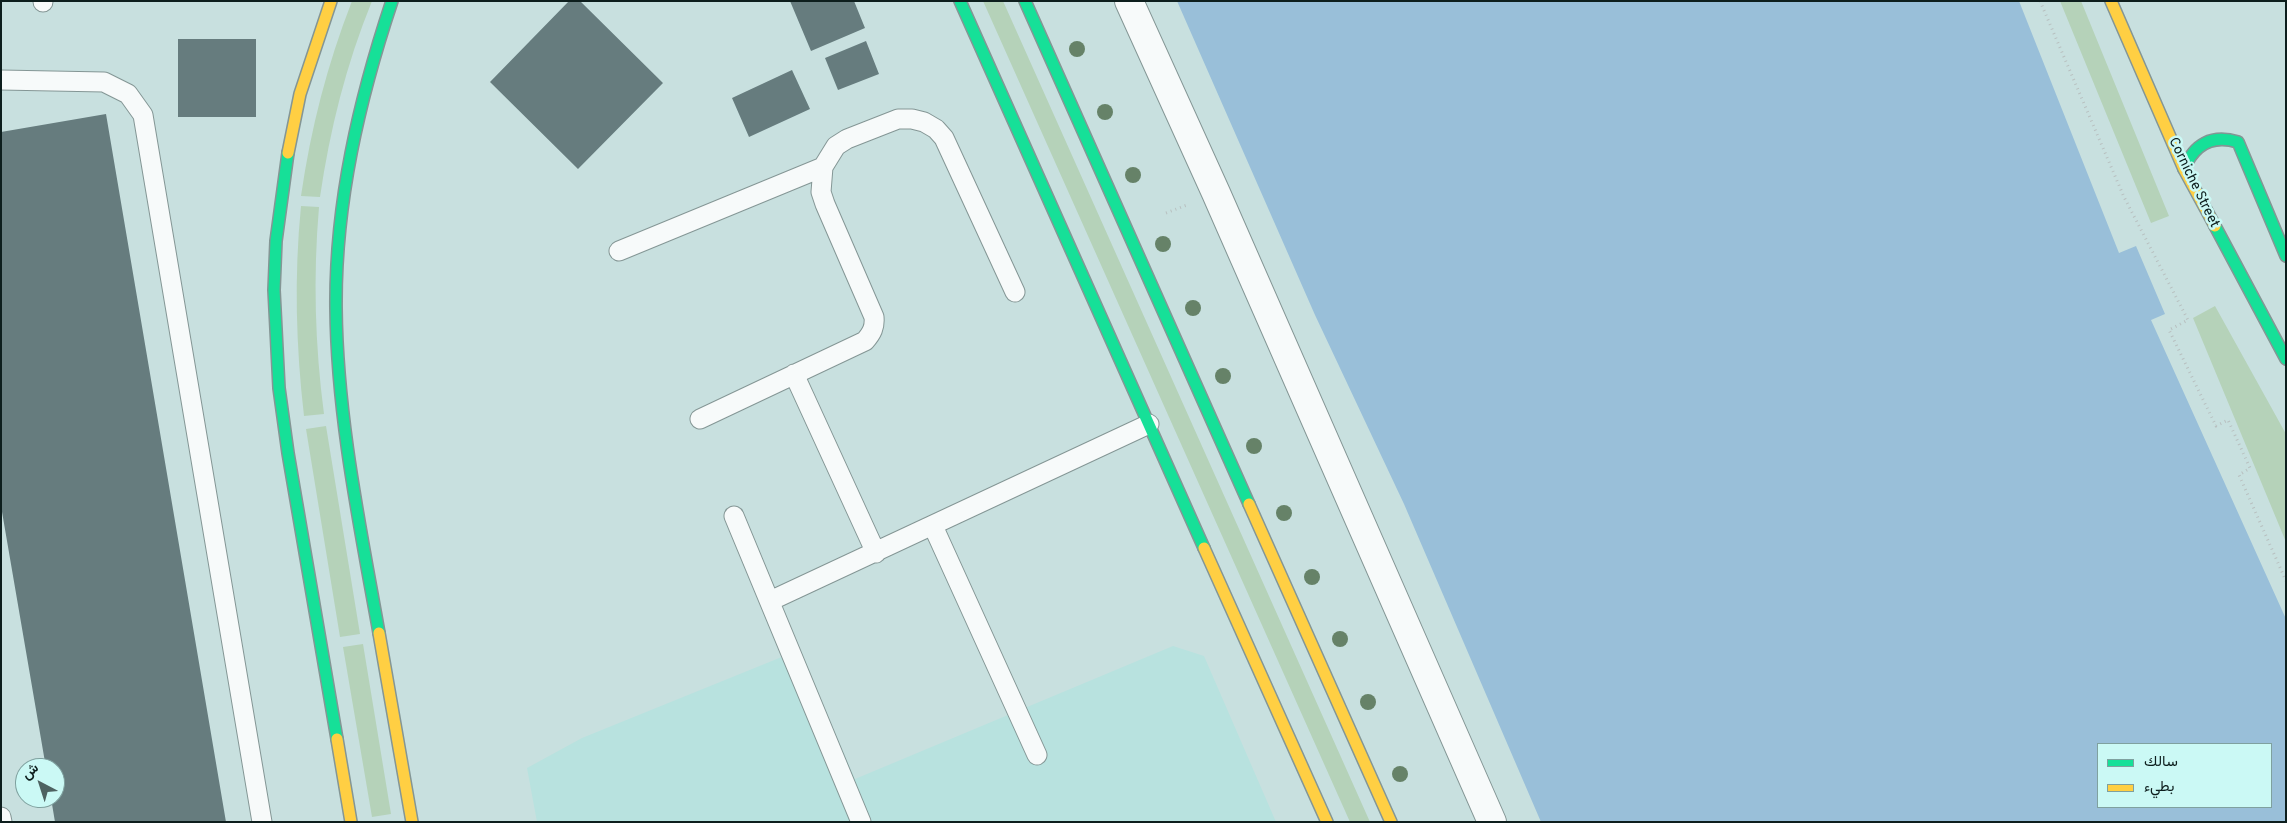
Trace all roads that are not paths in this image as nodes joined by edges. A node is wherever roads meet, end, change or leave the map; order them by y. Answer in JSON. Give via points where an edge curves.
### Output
{"nodes":[{"id":1,"x":331,"y":1,"type":"edge"},
{"id":2,"x":392,"y":1,"type":"edge"},
{"id":3,"x":960,"y":1,"type":"edge"},
{"id":4,"x":1025,"y":1,"type":"edge"},
{"id":5,"x":1129,"y":1,"type":"edge"},
{"id":6,"x":2111,"y":1,"type":"edge"},
{"id":7,"x":1,"y":80,"type":"edge"},
{"id":8,"x":823,"y":167,"type":"junction"},
{"id":9,"x":2184,"y":169,"type":"junction"},
{"id":10,"x":619,"y":251,"type":"dead end"},
{"id":11,"x":2286,"y":256,"type":"edge"},
{"id":12,"x":1015,"y":292,"type":"dead end"},
{"id":13,"x":2286,"y":359,"type":"edge"},
{"id":14,"x":794,"y":374,"type":"junction"},
{"id":15,"x":700,"y":419,"type":"dead end"},
{"id":16,"x":1149,"y":424,"type":"junction"},
{"id":17,"x":734,"y":516,"type":"dead end"},
{"id":18,"x":933,"y":526,"type":"junction"},
{"id":19,"x":876,"y":553,"type":"junction"},
{"id":20,"x":770,"y":602,"type":"junction"},
{"id":21,"x":1037,"y":755,"type":"dead end"},
{"id":22,"x":1,"y":817,"type":"edge"},
{"id":23,"x":2,"y":822,"type":"edge"},
{"id":24,"x":262,"y":822,"type":"edge"},
{"id":25,"x":351,"y":822,"type":"edge"},
{"id":26,"x":412,"y":822,"type":"edge"},
{"id":27,"x":861,"y":822,"type":"edge"},
{"id":28,"x":1327,"y":822,"type":"edge"},
{"id":29,"x":1391,"y":822,"type":"edge"},
{"id":30,"x":1492,"y":822,"type":"edge"}],
"edges":[{"from":1,"to":25,"type":"main road","via":[[312,54],[286,167],[277,243],[275,340],[285,435]]},
{"from":2,"to":26,"type":"main road","via":[[366,82],[346,177],[340,225],[336,321],[338,369],[350,465]]},
{"from":3,"to":16,"type":"main road"},
{"from":4,"to":29,"type":"main road"},
{"from":5,"to":30,"type":"street"},
{"from":6,"to":9,"type":"main road","name":"Corniche Street"},
{"from":7,"to":24,"type":"lane","via":[[104,82],[128,94],[143,115]]},
{"from":8,"to":10,"type":"lane"},
{"from":8,"to":12,"type":"lane","via":[[836,146],[886,122],[912,118],[936,129],[950,150]]},
{"from":8,"to":14,"type":"lane","via":[[821,192],[872,311],[874,324],[866,341]]},
{"from":9,"to":11,"type":"main road","via":[[2192,151],[2209,140],[2228,138],[2238,142]]},
{"from":9,"to":13,"type":"main road","name":"Corniche Street"},
{"from":14,"to":15,"type":"lane"},
{"from":14,"to":19,"type":"lane"},
{"from":16,"to":18,"type":"lane"},
{"from":16,"to":28,"type":"main road"},
{"from":17,"to":20,"type":"lane"},
{"from":18,"to":19,"type":"lane"},
{"from":18,"to":21,"type":"lane"},
{"from":19,"to":20,"type":"lane"},
{"from":20,"to":27,"type":"lane"},
{"from":22,"to":23,"type":"lane"}]}
